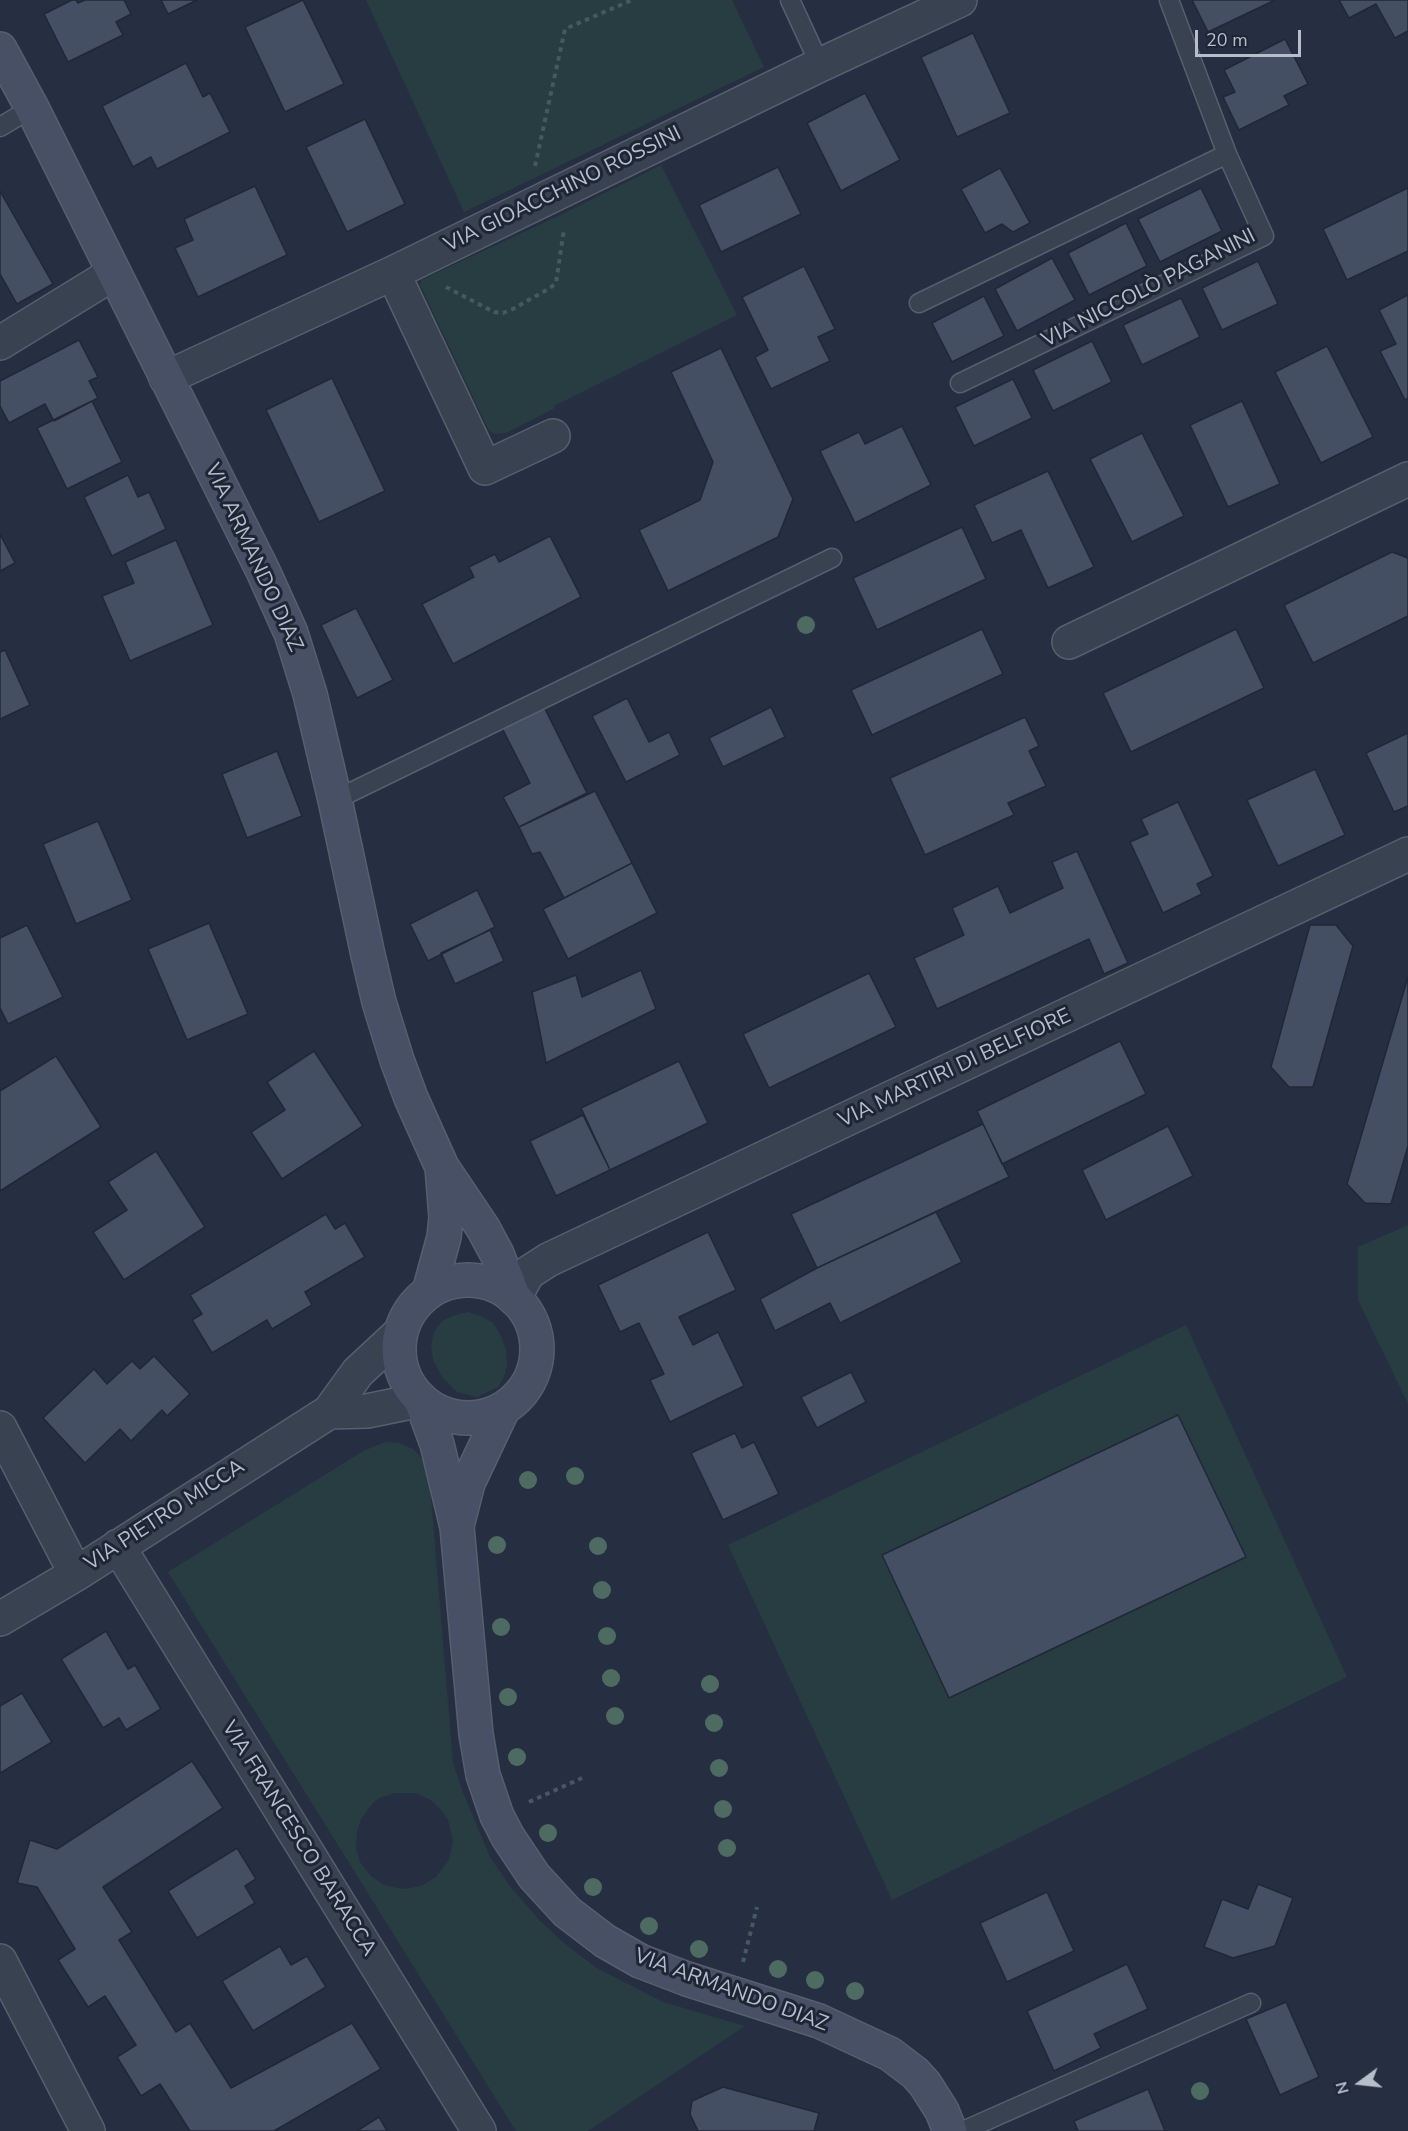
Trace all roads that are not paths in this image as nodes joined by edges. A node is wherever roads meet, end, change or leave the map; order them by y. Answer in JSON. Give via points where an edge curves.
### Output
{"nodes":[{"id":1,"x":790,"y":0,"type":"edge"},
{"id":2,"x":960,"y":0,"type":"edge"},
{"id":3,"x":1169,"y":0,"type":"edge"},
{"id":4,"x":0,"y":50,"type":"edge"},
{"id":5,"x":820,"y":65,"type":"junction"},
{"id":6,"x":32,"y":108,"type":"junction"},
{"id":7,"x":0,"y":127,"type":"edge"},
{"id":8,"x":1227,"y":154,"type":"junction"},
{"id":9,"x":114,"y":273,"type":"junction"},
{"id":10,"x":393,"y":273,"type":"junction"},
{"id":11,"x":919,"y":303,"type":"dead end"},
{"id":12,"x":0,"y":343,"type":"edge"},
{"id":13,"x":166,"y":378,"type":"junction"},
{"id":14,"x":960,"y":383,"type":"dead end"},
{"id":15,"x":553,"y":436,"type":"dead end"},
{"id":16,"x":1408,"y":480,"type":"edge"},
{"id":17,"x":832,"y":558,"type":"dead end"},
{"id":18,"x":1069,"y":642,"type":"dead end"},
{"id":19,"x":335,"y":800,"type":"junction"},
{"id":20,"x":1408,"y":854,"type":"edge"},
{"id":21,"x":442,"y":1167,"type":"junction"},
{"id":22,"x":429,"y":1292,"type":"junction"},
{"id":23,"x":514,"y":1298,"type":"junction"},
{"id":24,"x":400,"y":1333,"type":"junction"},
{"id":25,"x":421,"y":1400,"type":"junction"},
{"id":26,"x":503,"y":1409,"type":"junction"},
{"id":27,"x":329,"y":1412,"type":"junction"},
{"id":28,"x":0,"y":1428,"type":"edge"},
{"id":29,"x":457,"y":1527,"type":"junction"},
{"id":30,"x":118,"y":1546,"type":"junction"},
{"id":31,"x":76,"y":1574,"type":"junction"},
{"id":32,"x":0,"y":1619,"type":"edge"},
{"id":33,"x":0,"y":1961,"type":"edge"},
{"id":34,"x":1251,"y":2002,"type":"dead end"},
{"id":35,"x":88,"y":2131,"type":"edge"},
{"id":36,"x":479,"y":2131,"type":"edge"},
{"id":37,"x":950,"y":2131,"type":"edge"},
{"id":38,"x":963,"y":2131,"type":"edge"}],
"edges":[{"from":1,"to":5,"type":"lane"},
{"from":2,"to":5,"type":"street","name":"VIA GIOACCHINO ROSSINI"},
{"from":3,"to":8,"type":"lane","name":"VIA NICCOLÒ PAGANINI"},
{"from":4,"to":6,"type":"street","name":"VIA ARMANDO DIAZ"},
{"from":5,"to":10,"type":"street","name":"VIA GIOACCHINO ROSSINI"},
{"from":6,"to":7,"type":"lane"},
{"from":6,"to":9,"type":"street","name":"VIA ARMANDO DIAZ"},
{"from":8,"to":11,"type":"lane"},
{"from":8,"to":14,"type":"lane","name":"VIA NICCOLÒ PAGANINI","via":[[1264,236]]},
{"from":9,"to":12,"type":"street"},
{"from":9,"to":13,"type":"street","name":"VIA ARMANDO DIAZ"},
{"from":10,"to":13,"type":"street","name":"VIA GIOACCHINO ROSSINI"},
{"from":10,"to":15,"type":"street","via":[[485,468]]},
{"from":13,"to":19,"type":"street","name":"VIA ARMANDO DIAZ","via":[[291,633]]},
{"from":16,"to":18,"type":"street"},
{"from":17,"to":19,"type":"lane"},
{"from":19,"to":21,"type":"street","name":"VIA ARMANDO DIAZ","via":[[379,1002],[411,1098]]},
{"from":20,"to":23,"type":"street","name":"VIA MARTIRI DI BELFIORE","via":[[548,1260],[528,1273]]},
{"from":21,"to":22,"type":"street","name":"VIA ARMANDO DIAZ","via":[[444,1237]]},
{"from":21,"to":23,"type":"street","name":"VIA ARMANDO DIAZ","via":[[483,1228]]},
{"from":22,"to":23,"type":"street","name":"VIA ARMANDO DIAZ","via":[[449,1282],[472,1280],[495,1285]]},
{"from":22,"to":24,"type":"street","name":"VIA ARMANDO DIAZ","via":[[406,1317]]},
{"from":23,"to":26,"type":"street","name":"VIA ARMANDO DIAZ","via":[[534,1330],[537,1349],[529,1381]]},
{"from":24,"to":25,"type":"street","name":"VIA ARMANDO DIAZ","via":[[402,1369]]},
{"from":24,"to":27,"type":"street","name":"VIA PIETRO MICCA","via":[[358,1372]]},
{"from":25,"to":26,"type":"street","name":"VIA ARMANDO DIAZ","via":[[435,1411],[460,1418],[487,1416]]},
{"from":25,"to":27,"type":"street","name":"VIA PIETRO MICCA"},
{"from":25,"to":29,"type":"street","name":"VIA ARMANDO DIAZ","via":[[437,1444]]},
{"from":26,"to":29,"type":"street","name":"VIA ARMANDO DIAZ","via":[[468,1483]]},
{"from":27,"to":30,"type":"street","name":"VIA PIETRO MICCA"},
{"from":28,"to":31,"type":"street"},
{"from":29,"to":37,"type":"street","name":"VIA ARMANDO DIAZ","via":[[483,1775],[497,1816],[534,1876],[567,1912],[640,1961],[819,2021],[890,2054],[925,2084]]},
{"from":30,"to":31,"type":"street","name":"VIA PIETRO MICCA"},
{"from":30,"to":36,"type":"street","name":"VIA FRANCESCO BARACCA"},
{"from":31,"to":32,"type":"street","name":"VIA PIETRO MICCA"},
{"from":33,"to":35,"type":"street"},
{"from":34,"to":38,"type":"lane"}]}
